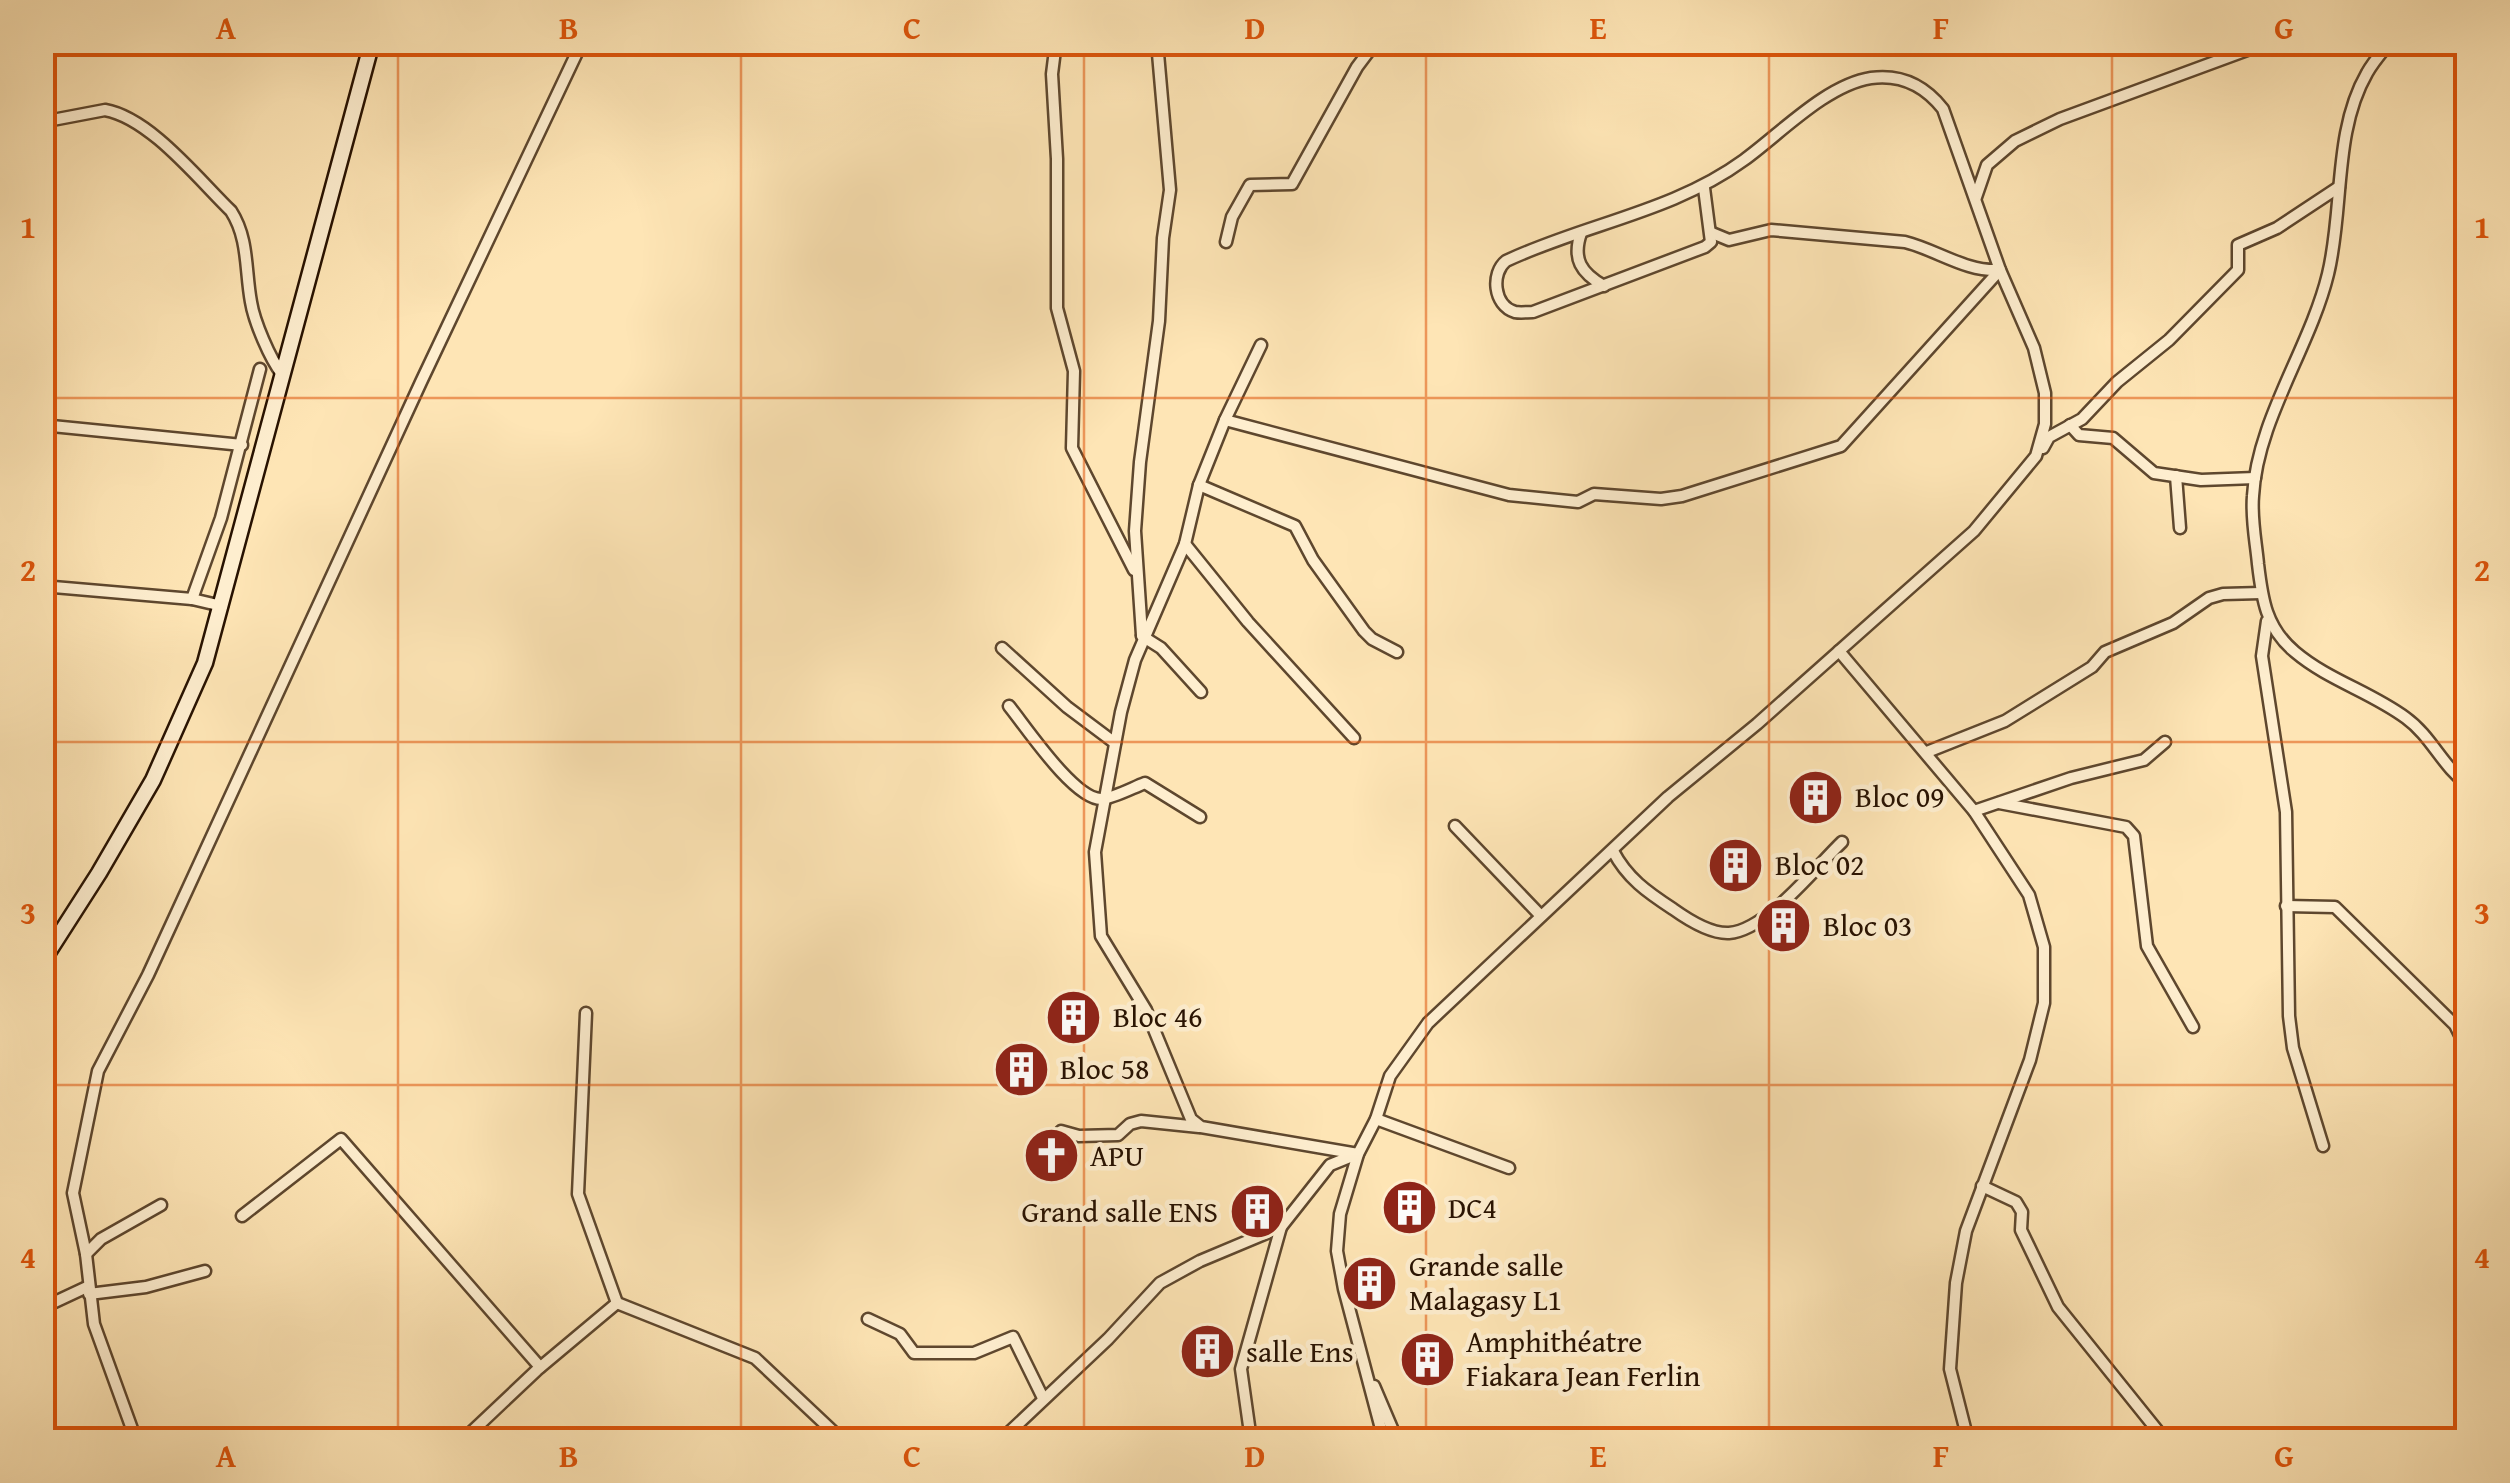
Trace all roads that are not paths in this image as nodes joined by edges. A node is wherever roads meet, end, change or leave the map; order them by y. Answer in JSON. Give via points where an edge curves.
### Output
{"nodes":[{"id":1,"x":372,"y":42,"type":"edge"},
{"id":2,"x":582,"y":42,"type":"edge"},
{"id":3,"x":1056,"y":42,"type":"edge"},
{"id":4,"x":1157,"y":42,"type":"edge"},
{"id":5,"x":1383,"y":42,"type":"edge"},
{"id":6,"x":2269,"y":42,"type":"edge"},
{"id":7,"x":2390,"y":42,"type":"edge"},
{"id":8,"x":42,"y":122,"type":"edge"},
{"id":9,"x":2340,"y":187,"type":"junction"},
{"id":10,"x":1704,"y":188,"type":"junction"},
{"id":11,"x":1976,"y":197,"type":"junction"},
{"id":12,"x":1582,"y":232,"type":"junction"},
{"id":13,"x":1712,"y":232,"type":"junction"},
{"id":14,"x":1226,"y":242,"type":"dead end"},
{"id":15,"x":2000,"y":270,"type":"junction"},
{"id":16,"x":1604,"y":286,"type":"junction"},
{"id":17,"x":1261,"y":345,"type":"dead end"},
{"id":18,"x":260,"y":369,"type":"dead end"},
{"id":19,"x":282,"y":374,"type":"junction"},
{"id":20,"x":1225,"y":420,"type":"junction"},
{"id":21,"x":42,"y":425,"type":"edge"},
{"id":22,"x":2070,"y":426,"type":"junction"},
{"id":23,"x":242,"y":446,"type":"junction"},
{"id":24,"x":2036,"y":456,"type":"junction"},
{"id":25,"x":2176,"y":476,"type":"junction"},
{"id":26,"x":2255,"y":478,"type":"junction"},
{"id":27,"x":1199,"y":485,"type":"junction"},
{"id":28,"x":2180,"y":528,"type":"dead end"},
{"id":29,"x":1185,"y":544,"type":"junction"},
{"id":30,"x":1137,"y":575,"type":"junction"},
{"id":31,"x":42,"y":586,"type":"edge"},
{"id":32,"x":2261,"y":592,"type":"junction"},
{"id":33,"x":192,"y":599,"type":"junction"},
{"id":34,"x":222,"y":606,"type":"junction"},
{"id":35,"x":2267,"y":621,"type":"junction"},
{"id":36,"x":1142,"y":636,"type":"junction"},
{"id":37,"x":1002,"y":648,"type":"dead end"},
{"id":38,"x":1839,"y":650,"type":"junction"},
{"id":39,"x":1397,"y":652,"type":"dead end"},
{"id":40,"x":1202,"y":692,"type":"dead end"},
{"id":41,"x":1010,"y":706,"type":"dead end"},
{"id":42,"x":1354,"y":738,"type":"dead end"},
{"id":43,"x":2165,"y":742,"type":"dead end"},
{"id":44,"x":1115,"y":743,"type":"junction"},
{"id":45,"x":1927,"y":752,"type":"junction"},
{"id":46,"x":2468,"y":784,"type":"edge"},
{"id":47,"x":1104,"y":799,"type":"junction"},
{"id":48,"x":1999,"y":804,"type":"junction"},
{"id":49,"x":1974,"y":811,"type":"junction"},
{"id":50,"x":1200,"y":817,"type":"dead end"},
{"id":51,"x":1455,"y":826,"type":"dead end"},
{"id":52,"x":1842,"y":842,"type":"dead end"},
{"id":53,"x":1612,"y":851,"type":"junction"},
{"id":54,"x":2286,"y":906,"type":"junction"},
{"id":55,"x":1541,"y":916,"type":"junction"},
{"id":56,"x":42,"y":962,"type":"edge"},
{"id":57,"x":586,"y":1013,"type":"dead end"},
{"id":58,"x":2193,"y":1027,"type":"dead end"},
{"id":59,"x":2468,"y":1051,"type":"edge"},
{"id":60,"x":1376,"y":1119,"type":"junction"},
{"id":61,"x":1201,"y":1127,"type":"junction"},
{"id":62,"x":1062,"y":1131,"type":"dead end"},
{"id":63,"x":2323,"y":1146,"type":"dead end"},
{"id":64,"x":1358,"y":1154,"type":"junction"},
{"id":65,"x":1509,"y":1168,"type":"dead end"},
{"id":66,"x":1982,"y":1186,"type":"junction"},
{"id":67,"x":161,"y":1205,"type":"dead end"},
{"id":68,"x":242,"y":1216,"type":"dead end"},
{"id":69,"x":1281,"y":1227,"type":"junction"},
{"id":70,"x":86,"y":1254,"type":"junction"},
{"id":71,"x":205,"y":1271,"type":"dead end"},
{"id":72,"x":89,"y":1290,"type":"junction"},
{"id":73,"x":617,"y":1304,"type":"junction"},
{"id":74,"x":42,"y":1308,"type":"edge"},
{"id":75,"x":868,"y":1319,"type":"dead end"},
{"id":76,"x":540,"y":1367,"type":"junction"},
{"id":77,"x":1366,"y":1371,"type":"junction"},
{"id":78,"x":1043,"y":1398,"type":"junction"},
{"id":79,"x":136,"y":1440,"type":"edge"},
{"id":80,"x":463,"y":1440,"type":"edge"},
{"id":81,"x":842,"y":1440,"type":"edge"},
{"id":82,"x":1001,"y":1440,"type":"edge"},
{"id":83,"x":1251,"y":1440,"type":"edge"},
{"id":84,"x":1384,"y":1440,"type":"edge"},
{"id":85,"x":1398,"y":1440,"type":"edge"},
{"id":86,"x":1968,"y":1440,"type":"edge"},
{"id":87,"x":2165,"y":1440,"type":"edge"}],
"edges":[{"from":1,"to":19,"type":"street"},
{"from":2,"to":70,"type":"street","via":[[98,1071],[73,1183]]},
{"from":3,"to":30,"type":"street","via":[[1057,308],[1074,371],[1072,448]]},
{"from":4,"to":30,"type":"street","via":[[1170,190],[1140,462]]},
{"from":5,"to":14,"type":"street","via":[[1356,67],[1292,184],[1250,185]]},
{"from":6,"to":11,"type":"street","via":[[2015,141],[1987,164]]},
{"from":7,"to":9,"type":"street","via":[[2353,105]]},
{"from":8,"to":19,"type":"street","via":[[114,112],[145,128],[231,210],[245,242],[251,306]]},
{"from":9,"to":22,"type":"street","via":[[2238,245],[2234,275]]},
{"from":9,"to":26,"type":"street","via":[[2318,307]]},
{"from":10,"to":11,"type":"street","via":[[1836,91],[1889,78],[1929,91],[1944,108]]},
{"from":10,"to":12,"type":"street"},
{"from":10,"to":13,"type":"street"},
{"from":11,"to":15,"type":"street"},
{"from":12,"to":16,"type":"street","via":[[1578,262]]},
{"from":12,"to":16,"type":"street","via":[[1497,268],[1503,304],[1533,312]]},
{"from":13,"to":15,"type":"street","via":[[1729,240],[1771,230],[1905,242],[1979,272]]},
{"from":13,"to":16,"type":"street","via":[[1711,242],[1698,251]]},
{"from":15,"to":20,"type":"street","via":[[1841,446],[1682,496],[1528,498]]},
{"from":15,"to":24,"type":"street","via":[[2034,348],[2045,393]]},
{"from":17,"to":20,"type":"street"},
{"from":18,"to":23,"type":"street"},
{"from":19,"to":34,"type":"street"},
{"from":20,"to":27,"type":"street"},
{"from":21,"to":23,"type":"street"},
{"from":22,"to":24,"type":"street","via":[[2049,437]]},
{"from":22,"to":25,"type":"street","via":[[2079,435],[2113,438],[2154,473]]},
{"from":23,"to":33,"type":"street"},
{"from":24,"to":38,"type":"street","via":[[1974,530]]},
{"from":25,"to":26,"type":"street"},
{"from":25,"to":28,"type":"street"},
{"from":26,"to":32,"type":"street"},
{"from":27,"to":29,"type":"street"},
{"from":27,"to":39,"type":"street","via":[[1295,526],[1364,631]]},
{"from":29,"to":36,"type":"street"},
{"from":29,"to":42,"type":"street"},
{"from":30,"to":36,"type":"street"},
{"from":31,"to":33,"type":"street"},
{"from":32,"to":35,"type":"street"},
{"from":32,"to":45,"type":"street","via":[[2209,598],[2174,623],[2105,652],[2005,721]]},
{"from":33,"to":34,"type":"street"},
{"from":34,"to":56,"type":"street","via":[[205,663],[152,780]]},
{"from":35,"to":46,"type":"street","via":[[2295,653],[2407,718]]},
{"from":35,"to":54,"type":"street","via":[[2262,656],[2286,812]]},
{"from":36,"to":40,"type":"street"},
{"from":36,"to":44,"type":"street"},
{"from":37,"to":44,"type":"street"},
{"from":38,"to":45,"type":"street"},
{"from":38,"to":53,"type":"street"},
{"from":41,"to":47,"type":"street","via":[[1087,796]]},
{"from":43,"to":48,"type":"street","via":[[2144,760]]},
{"from":44,"to":47,"type":"street"},
{"from":45,"to":49,"type":"street"},
{"from":47,"to":50,"type":"street","via":[[1145,783]]},
{"from":47,"to":61,"type":"street","via":[[1094,852],[1101,936],[1146,1010]]},
{"from":48,"to":49,"type":"street"},
{"from":48,"to":58,"type":"street","via":[[2126,826],[2134,836],[2147,946]]},
{"from":49,"to":66,"type":"street","via":[[2028,895],[2044,947],[2044,1003],[2030,1060]]},
{"from":51,"to":55,"type":"street"},
{"from":52,"to":53,"type":"street","via":[[1756,926],[1727,933],[1689,920],[1644,890]]},
{"from":53,"to":55,"type":"street"},
{"from":54,"to":59,"type":"street","via":[[2334,907],[2455,1025]]},
{"from":54,"to":63,"type":"street","via":[[2293,1048]]},
{"from":55,"to":60,"type":"street","via":[[1428,1024],[1390,1076]]},
{"from":57,"to":73,"type":"street","via":[[578,1194]]},
{"from":60,"to":64,"type":"street"},
{"from":60,"to":65,"type":"street"},
{"from":61,"to":62,"type":"street","via":[[1141,1122],[1118,1136]]},
{"from":61,"to":64,"type":"street"},
{"from":64,"to":69,"type":"street","via":[[1330,1165]]},
{"from":64,"to":77,"type":"street","via":[[1337,1250]]},
{"from":66,"to":86,"type":"street","via":[[1956,1282],[1950,1369]]},
{"from":66,"to":87,"type":"street","via":[[2016,1202],[2020,1230],[2058,1307]]},
{"from":67,"to":70,"type":"street"},
{"from":68,"to":76,"type":"street","via":[[341,1139]]},
{"from":69,"to":78,"type":"street","via":[[1160,1283]]},
{"from":69,"to":83,"type":"street","via":[[1241,1369]]},
{"from":70,"to":72,"type":"street"},
{"from":71,"to":72,"type":"street","via":[[146,1287]]},
{"from":72,"to":74,"type":"street"},
{"from":72,"to":79,"type":"street","via":[[94,1324]]},
{"from":73,"to":76,"type":"street"},
{"from":73,"to":81,"type":"street","via":[[756,1358]]},
{"from":75,"to":78,"type":"street","via":[[900,1334],[914,1353],[974,1353],[1013,1337]]},
{"from":76,"to":80,"type":"street"},
{"from":77,"to":84,"type":"street"},
{"from":77,"to":85,"type":"street"},
{"from":78,"to":82,"type":"street"}]}
